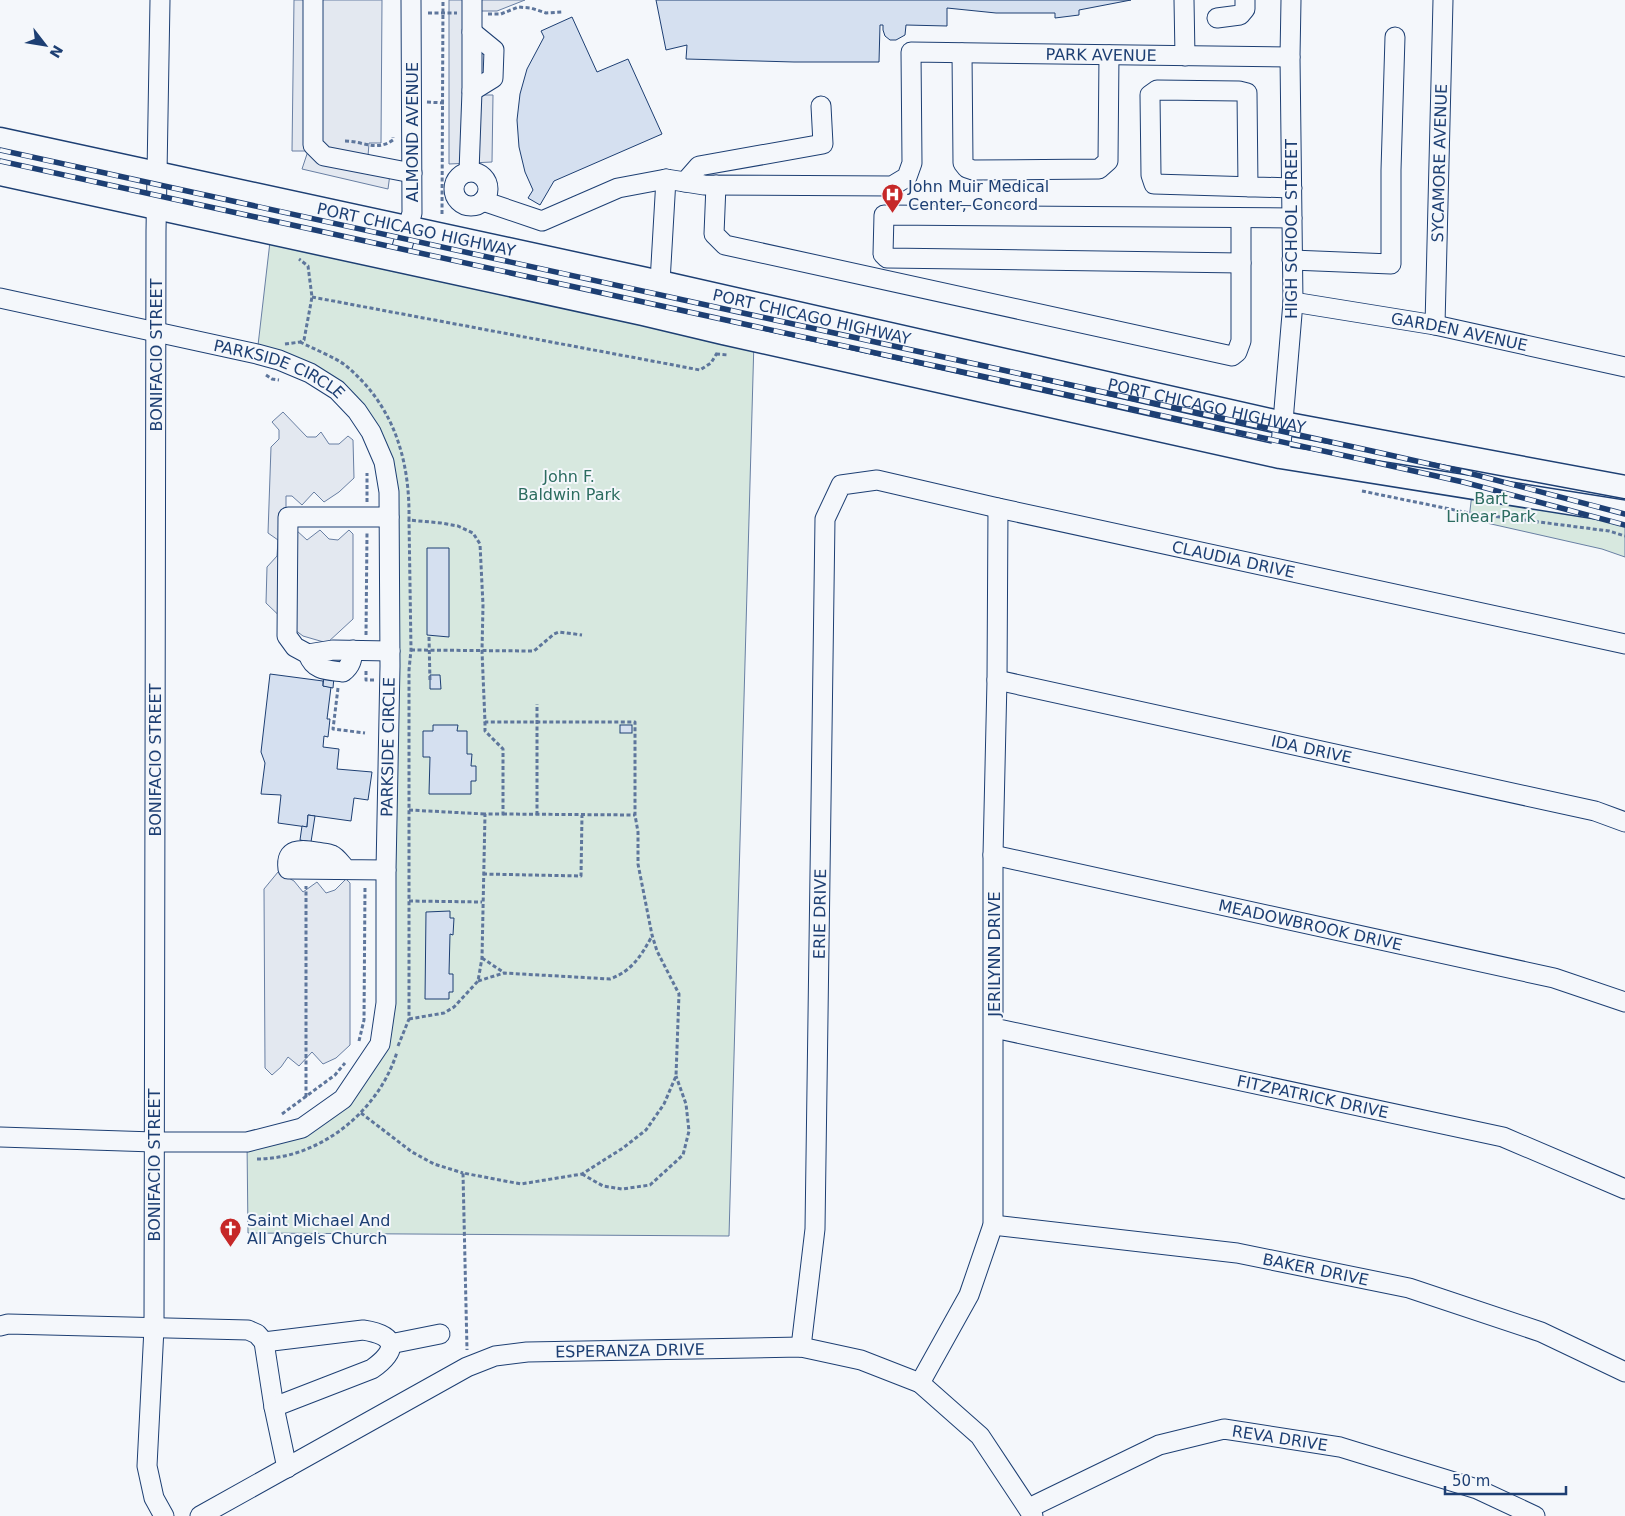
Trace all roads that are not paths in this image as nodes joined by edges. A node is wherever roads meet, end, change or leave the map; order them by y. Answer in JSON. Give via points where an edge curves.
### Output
{"nodes":[{"id":1,"x":160,"y":0,"type":"edge"},
{"id":2,"x":313,"y":0,"type":"edge"},
{"id":3,"x":411,"y":0,"type":"edge"},
{"id":4,"x":472,"y":0,"type":"edge"},
{"id":5,"x":1184,"y":0,"type":"edge"},
{"id":6,"x":1245,"y":0,"type":"edge"},
{"id":7,"x":1291,"y":0,"type":"edge"},
{"id":8,"x":1443,"y":0,"type":"edge"},
{"id":9,"x":1216,"y":18,"type":"dead end"},
{"id":10,"x":1395,"y":38,"type":"dead end"},
{"id":11,"x":962,"y":53,"type":"junction"},
{"id":12,"x":1110,"y":55,"type":"junction"},
{"id":13,"x":1185,"y":56,"type":"junction"},
{"id":14,"x":1290,"y":57,"type":"junction"},
{"id":15,"x":821,"y":106,"type":"dead end"},
{"id":16,"x":0,"y":139,"type":"edge"},
{"id":17,"x":469,"y":172,"type":"junction"},
{"id":18,"x":412,"y":173,"type":"junction"},
{"id":19,"x":0,"y":174,"type":"edge"},
{"id":20,"x":157,"y":174,"type":"junction"},
{"id":21,"x":666,"y":179,"type":"junction"},
{"id":22,"x":685,"y":182,"type":"junction"},
{"id":23,"x":716,"y":185,"type":"junction"},
{"id":24,"x":1248,"y":186,"type":"junction"},
{"id":25,"x":1292,"y":188,"type":"junction"},
{"id":26,"x":483,"y":201,"type":"junction"},
{"id":27,"x":157,"y":207,"type":"junction"},
{"id":28,"x":1292,"y":218,"type":"junction"},
{"id":29,"x":1241,"y":219,"type":"junction"},
{"id":30,"x":409,"y":227,"type":"junction"},
{"id":31,"x":1292,"y":260,"type":"junction"},
{"id":32,"x":398,"y":261,"type":"junction"},
{"id":33,"x":1242,"y":264,"type":"junction"},
{"id":34,"x":660,"y":282,"type":"junction"},
{"id":35,"x":0,"y":298,"type":"edge"},
{"id":36,"x":1293,"y":302,"type":"junction"},
{"id":37,"x":649,"y":315,"type":"junction"},
{"id":38,"x":1435,"y":325,"type":"junction"},
{"id":39,"x":156,"y":333,"type":"junction"},
{"id":40,"x":1625,"y":367,"type":"edge"},
{"id":41,"x":1282,"y":423,"type":"junction"},
{"id":42,"x":1280,"y":457,"type":"junction"},
{"id":43,"x":841,"y":485,"type":"joint"},
{"id":44,"x":1625,"y":487,"type":"edge"},
{"id":45,"x":998,"y":508,"type":"junction"},
{"id":46,"x":1625,"y":512,"type":"edge"},
{"id":47,"x":389,"y":517,"type":"junction"},
{"id":48,"x":1625,"y":644,"type":"edge"},
{"id":49,"x":390,"y":651,"type":"junction"},
{"id":50,"x":997,"y":680,"type":"junction"},
{"id":51,"x":1625,"y":822,"type":"edge"},
{"id":52,"x":994,"y":855,"type":"junction"},
{"id":53,"x":296,"y":869,"type":"road end"},
{"id":54,"x":386,"y":870,"type":"junction"},
{"id":55,"x":1625,"y":1002,"type":"edge"},
{"id":56,"x":994,"y":1028,"type":"junction"},
{"id":57,"x":0,"y":1137,"type":"edge"},
{"id":58,"x":154,"y":1142,"type":"junction"},
{"id":59,"x":1625,"y":1190,"type":"edge"},
{"id":60,"x":993,"y":1225,"type":"junction"},
{"id":61,"x":0,"y":1326,"type":"edge"},
{"id":62,"x":154,"y":1328,"type":"junction"},
{"id":63,"x":440,"y":1334,"type":"dead end"},
{"id":64,"x":264,"y":1342,"type":"junction"},
{"id":65,"x":390,"y":1344,"type":"junction"},
{"id":66,"x":801,"y":1347,"type":"junction"},
{"id":67,"x":1625,"y":1372,"type":"edge"},
{"id":68,"x":920,"y":1384,"type":"junction"},
{"id":69,"x":274,"y":1407,"type":"junction"},
{"id":70,"x":287,"y":1468,"type":"junction"},
{"id":71,"x":1031,"y":1512,"type":"edge"},
{"id":72,"x":164,"y":1516,"type":"edge"},
{"id":73,"x":200,"y":1516,"type":"edge"},
{"id":74,"x":1535,"y":1516,"type":"edge"}],
"edges":[{"from":1,"to":20,"type":"street","name":"BONIFACIO STREET"},
{"from":2,"to":18,"type":"street","via":[[313,145],[324,156]]},
{"from":3,"to":18,"type":"street","name":"ALMOND AVENUE"},
{"from":4,"to":17,"type":"street","via":[[472,32],[494,50],[493,78],[472,90]]},
{"from":5,"to":13,"type":"street"},
{"from":6,"to":9,"type":"street","via":[[1245,9],[1240,15]]},
{"from":7,"to":14,"type":"street","name":"HIGH SCHOOL STREET"},
{"from":8,"to":38,"type":"street","name":"SYCAMORE AVENUE"},
{"from":10,"to":31,"type":"street","via":[[1391,264]]},
{"from":11,"to":12,"type":"street","name":"PARK AVENUE"},
{"from":11,"to":12,"type":"street","via":[[963,163],[973,170],[1099,169],[1108,161]]},
{"from":11,"to":23,"type":"street","name":"PARK AVENUE","via":[[911,52],[912,163],[907,177],[892,186]]},
{"from":12,"to":13,"type":"street","name":"PARK AVENUE"},
{"from":13,"to":14,"type":"street","name":"PARK AVENUE"},
{"from":14,"to":25,"type":"street","name":"HIGH SCHOOL STREET"},
{"from":15,"to":22,"type":"street","via":[[822,144],[699,166]]},
{"from":16,"to":20,"type":"main road","name":"PORT CHICAGO HIGHWAY"},
{"from":17,"to":26,"type":"street","via":[[478,173],[486,180],[488,191]]},
{"from":17,"to":26,"type":"street","via":[[462,174],[456,182],[457,198],[467,205]]},
{"from":18,"to":30,"type":"street","name":"ALMOND AVENUE"},
{"from":19,"to":27,"type":"main road","name":"PORT CHICAGO HIGHWAY"},
{"from":20,"to":27,"type":"street","name":"BONIFACIO STREET"},
{"from":20,"to":30,"type":"main road","name":"PORT CHICAGO HIGHWAY"},
{"from":21,"to":22,"type":"street"},
{"from":21,"to":26,"type":"street","via":[[618,188],[542,221]]},
{"from":21,"to":34,"type":"street"},
{"from":22,"to":23,"type":"street"},
{"from":23,"to":33,"type":"street","via":[[714,234],[725,245],[1232,356],[1241,342]]},
{"from":24,"to":24,"type":"street","via":[[1154,184],[1151,175],[1150,95],[1157,90],[1247,93]]},
{"from":24,"to":25,"type":"street"},
{"from":25,"to":28,"type":"street","name":"HIGH SCHOOL STREET"},
{"from":27,"to":32,"type":"main road","name":"PORT CHICAGO HIGHWAY"},
{"from":27,"to":39,"type":"street","name":"BONIFACIO STREET"},
{"from":28,"to":29,"type":"street"},
{"from":28,"to":31,"type":"street","name":"HIGH SCHOOL STREET"},
{"from":29,"to":33,"type":"street"},
{"from":29,"to":33,"type":"street","via":[[884,215],[883,254],[887,258]]},
{"from":30,"to":32,"type":"street","name":"ALMOND AVENUE"},
{"from":30,"to":34,"type":"main road","name":"PORT CHICAGO HIGHWAY"},
{"from":31,"to":36,"type":"street","name":"HIGH SCHOOL STREET"},
{"from":32,"to":37,"type":"main road","name":"PORT CHICAGO HIGHWAY"},
{"from":34,"to":37,"type":"main road"},
{"from":34,"to":41,"type":"main road","name":"PORT CHICAGO HIGHWAY"},
{"from":35,"to":39,"type":"street","name":"PARKSIDE CIRCLE"},
{"from":36,"to":38,"type":"street","name":"GARDEN AVENUE"},
{"from":36,"to":41,"type":"street","name":"HIGH SCHOOL STREET"},
{"from":37,"to":42,"type":"main road","name":"PORT CHICAGO HIGHWAY"},
{"from":38,"to":40,"type":"street","name":"GARDEN AVENUE"},
{"from":39,"to":47,"type":"street","name":"PARKSIDE CIRCLE","via":[[279,360],[310,373],[337,390],[362,418],[384,462]]},
{"from":39,"to":58,"type":"street","name":"BONIFACIO STREET"},
{"from":41,"to":42,"type":"street","name":"HIGH SCHOOL STREET"},
{"from":41,"to":44,"type":"main road","name":"PORT CHICAGO HIGHWAY"},
{"from":42,"to":46,"type":"main road","name":"PORT CHICAGO HIGHWAY"},
{"from":43,"to":45,"type":"street","name":"CLAUDIA DRIVE","via":[[877,480]]},
{"from":43,"to":66,"type":"street","name":"ERIE DRIVE","via":[[825,519],[815,1229]]},
{"from":45,"to":48,"type":"street","name":"CLAUDIA DRIVE"},
{"from":45,"to":50,"type":"street","name":"JERILYNN DRIVE"},
{"from":47,"to":49,"type":"street","name":"PARKSIDE CIRCLE"},
{"from":47,"to":49,"type":"street","via":[[288,517],[287,636],[295,647],[308,654],[333,650]]},
{"from":49,"to":54,"type":"street","name":"PARKSIDE CIRCLE"},
{"from":50,"to":51,"type":"street","name":"IDA DRIVE","via":[[1595,811]]},
{"from":50,"to":52,"type":"street","name":"JERILYNN DRIVE"},
{"from":52,"to":55,"type":"street","name":"MEADOWBROOK DRIVE","via":[[1554,978]]},
{"from":52,"to":56,"type":"street","name":"JERILYNN DRIVE"},
{"from":53,"to":54,"type":"street"},
{"from":54,"to":58,"type":"street","name":"PARKSIDE CIRCLE","via":[[386,1003],[380,1044],[343,1099],[302,1128],[247,1142]]},
{"from":56,"to":59,"type":"street","name":"FITZPATRICK DRIVE","via":[[1503,1138]]},
{"from":56,"to":60,"type":"street","name":"JERILYNN DRIVE"},
{"from":57,"to":58,"type":"street","name":"PARKSIDE CIRCLE"},
{"from":58,"to":62,"type":"street","name":"BONIFACIO STREET"},
{"from":60,"to":67,"type":"street","name":"BAKER DRIVE","via":[[1237,1253],[1409,1288],[1541,1332]]},
{"from":60,"to":68,"type":"street","name":"JERILYNN DRIVE","via":[[969,1295]]},
{"from":61,"to":62,"type":"street"},
{"from":62,"to":64,"type":"street","via":[[248,1330]]},
{"from":62,"to":72,"type":"street","name":"BONIFACIO STREET","via":[[148,1466],[154,1498]]},
{"from":63,"to":65,"type":"street"},
{"from":64,"to":65,"type":"street","via":[[363,1330],[379,1332],[388,1338]]},
{"from":64,"to":69,"type":"street"},
{"from":65,"to":69,"type":"street","via":[[389,1353],[372,1369]]},
{"from":66,"to":68,"type":"street","name":"ESPERANZA DRIVE","via":[[861,1360]]},
{"from":66,"to":70,"type":"street","name":"ESPERANZA DRIVE","via":[[527,1352],[494,1356]]},
{"from":68,"to":71,"type":"street","name":"ESPERANZA DRIVE","via":[[980,1436]]},
{"from":69,"to":70,"type":"street"},
{"from":70,"to":73,"type":"street","name":"ESPERANZA DRIVE"},
{"from":71,"to":74,"type":"street","name":"REVA DRIVE","via":[[1159,1445],[1224,1429],[1340,1447],[1477,1489]]}]}
